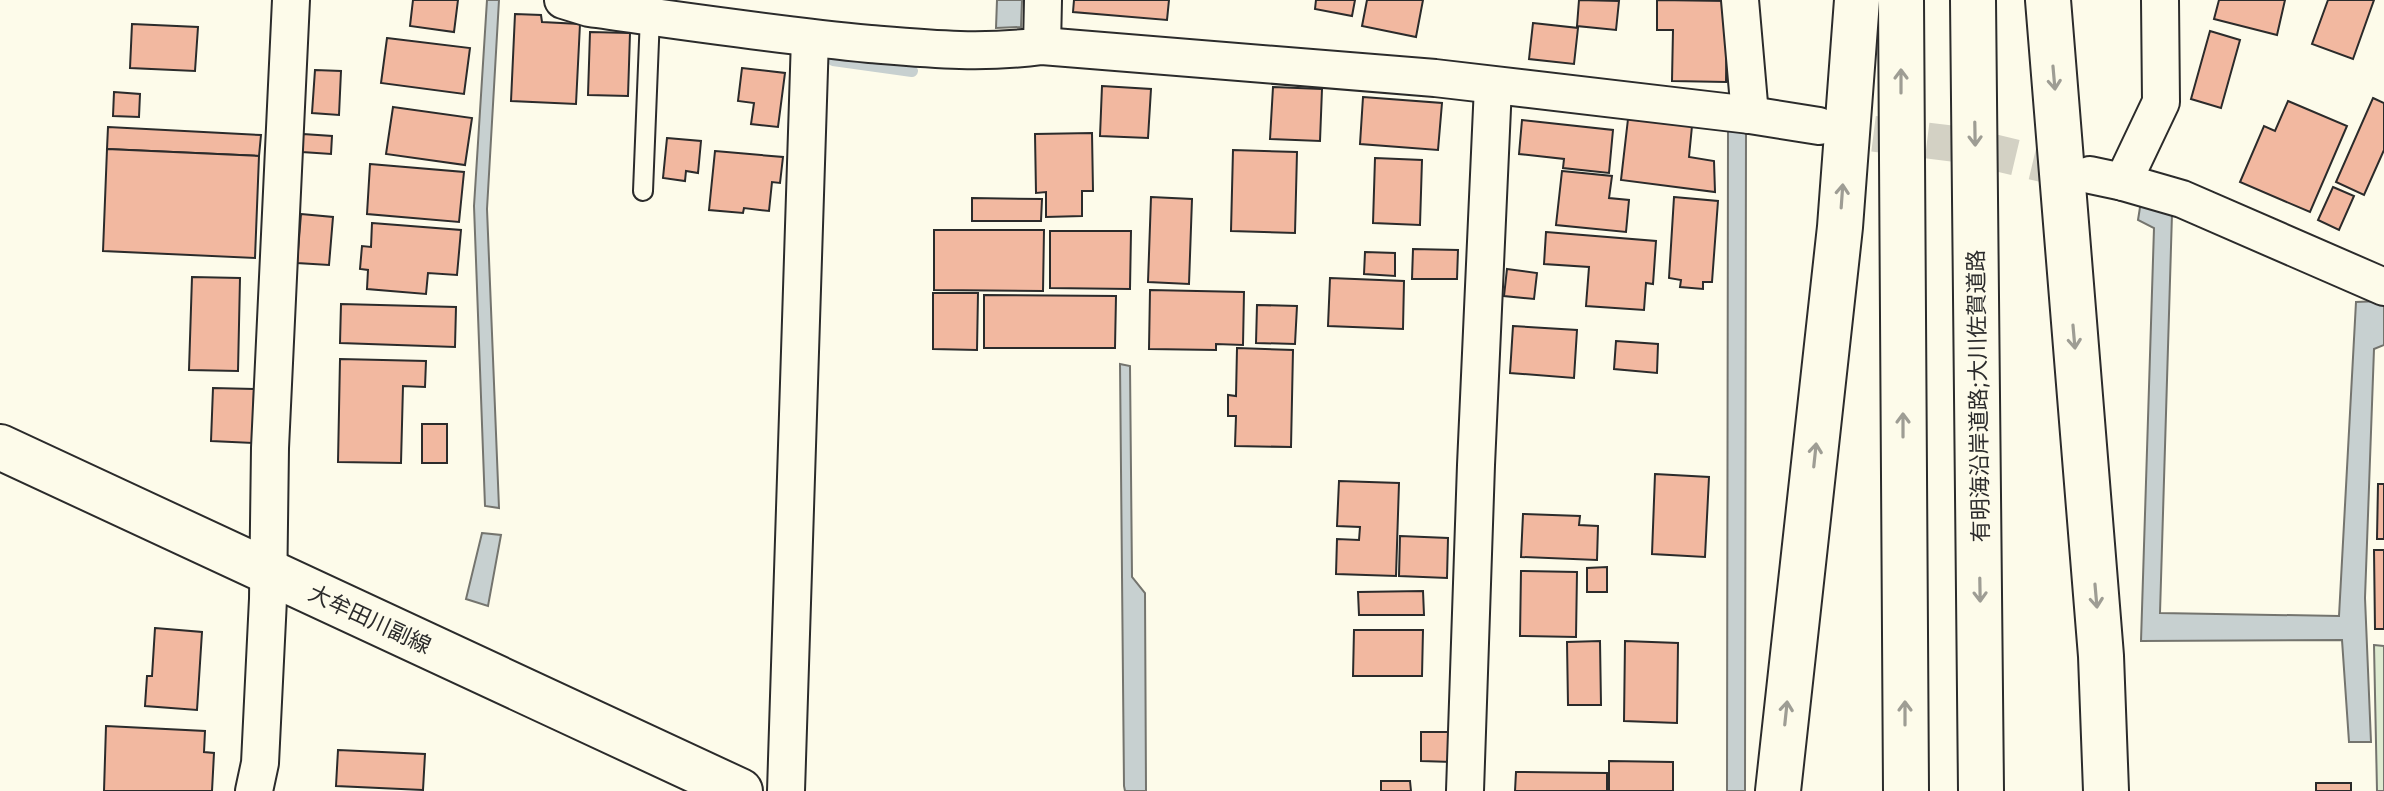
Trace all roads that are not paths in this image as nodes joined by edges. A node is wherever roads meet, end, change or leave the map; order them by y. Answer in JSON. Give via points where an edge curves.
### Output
{"nodes":[{"id":1,"x":291,"y":0,"type":"edge"},
{"id":2,"x":563,"y":0,"type":"edge"},
{"id":3,"x":1043,"y":0,"type":"edge"},
{"id":4,"x":1740,"y":0,"type":"edge"},
{"id":5,"x":1857,"y":0,"type":"edge"},
{"id":6,"x":1901,"y":0,"type":"edge"},
{"id":7,"x":1973,"y":0,"type":"edge"},
{"id":8,"x":2048,"y":0,"type":"edge"},
{"id":9,"x":2160,"y":0,"type":"edge"},
{"id":10,"x":650,"y":16,"type":"junction"},
{"id":11,"x":810,"y":38,"type":"junction"},
{"id":12,"x":1042,"y":46,"type":"junction"},
{"id":13,"x":1493,"y":86,"type":"junction"},
{"id":14,"x":1750,"y":115,"type":"junction"},
{"id":15,"x":1819,"y":126,"type":"tunnel mouth"},
{"id":16,"x":643,"y":191,"type":"dead end"},
{"id":17,"x":2384,"y":287,"type":"edge"},
{"id":18,"x":0,"y":447,"type":"edge"},
{"id":19,"x":268,"y":572,"type":"junction"},
{"id":20,"x":254,"y":791,"type":"edge"},
{"id":21,"x":740,"y":791,"type":"edge"},
{"id":22,"x":786,"y":791,"type":"edge"},
{"id":23,"x":1465,"y":791,"type":"edge"},
{"id":24,"x":1778,"y":791,"type":"edge"},
{"id":25,"x":1906,"y":791,"type":"edge"},
{"id":26,"x":1981,"y":791,"type":"edge"},
{"id":27,"x":2106,"y":791,"type":"edge"}],
"edges":[{"from":1,"to":19,"type":"street"},
{"from":2,"to":10,"type":"street"},
{"from":3,"to":12,"type":"street"},
{"from":4,"to":14,"type":"street"},
{"from":24,"to":5,"type":"main road","one_way":true,"via":[[1840,227]]},
{"from":25,"to":6,"type":"main road","one_way":true},
{"from":7,"to":26,"type":"main road","name":"有明海沿岸道路;大川佐賀道路","one_way":true},
{"from":8,"to":27,"type":"main road","one_way":true,"via":[[2101,656]]},
{"from":9,"to":17,"type":"street","via":[[2161,102],[2106,178],[2182,199]]},
{"from":10,"to":11,"type":"street"},
{"from":10,"to":16,"type":"lane"},
{"from":11,"to":12,"type":"street","via":[[947,51]]},
{"from":11,"to":22,"type":"street"},
{"from":12,"to":13,"type":"street"},
{"from":13,"to":14,"type":"street"},
{"from":13,"to":23,"type":"street"},
{"from":14,"to":15,"type":"street"},
{"from":18,"to":19,"type":"main road","name":"大牟田川副線"},
{"from":19,"to":20,"type":"street","via":[[260,763]]},
{"from":19,"to":21,"type":"main road","name":"大牟田川副線"}]}
